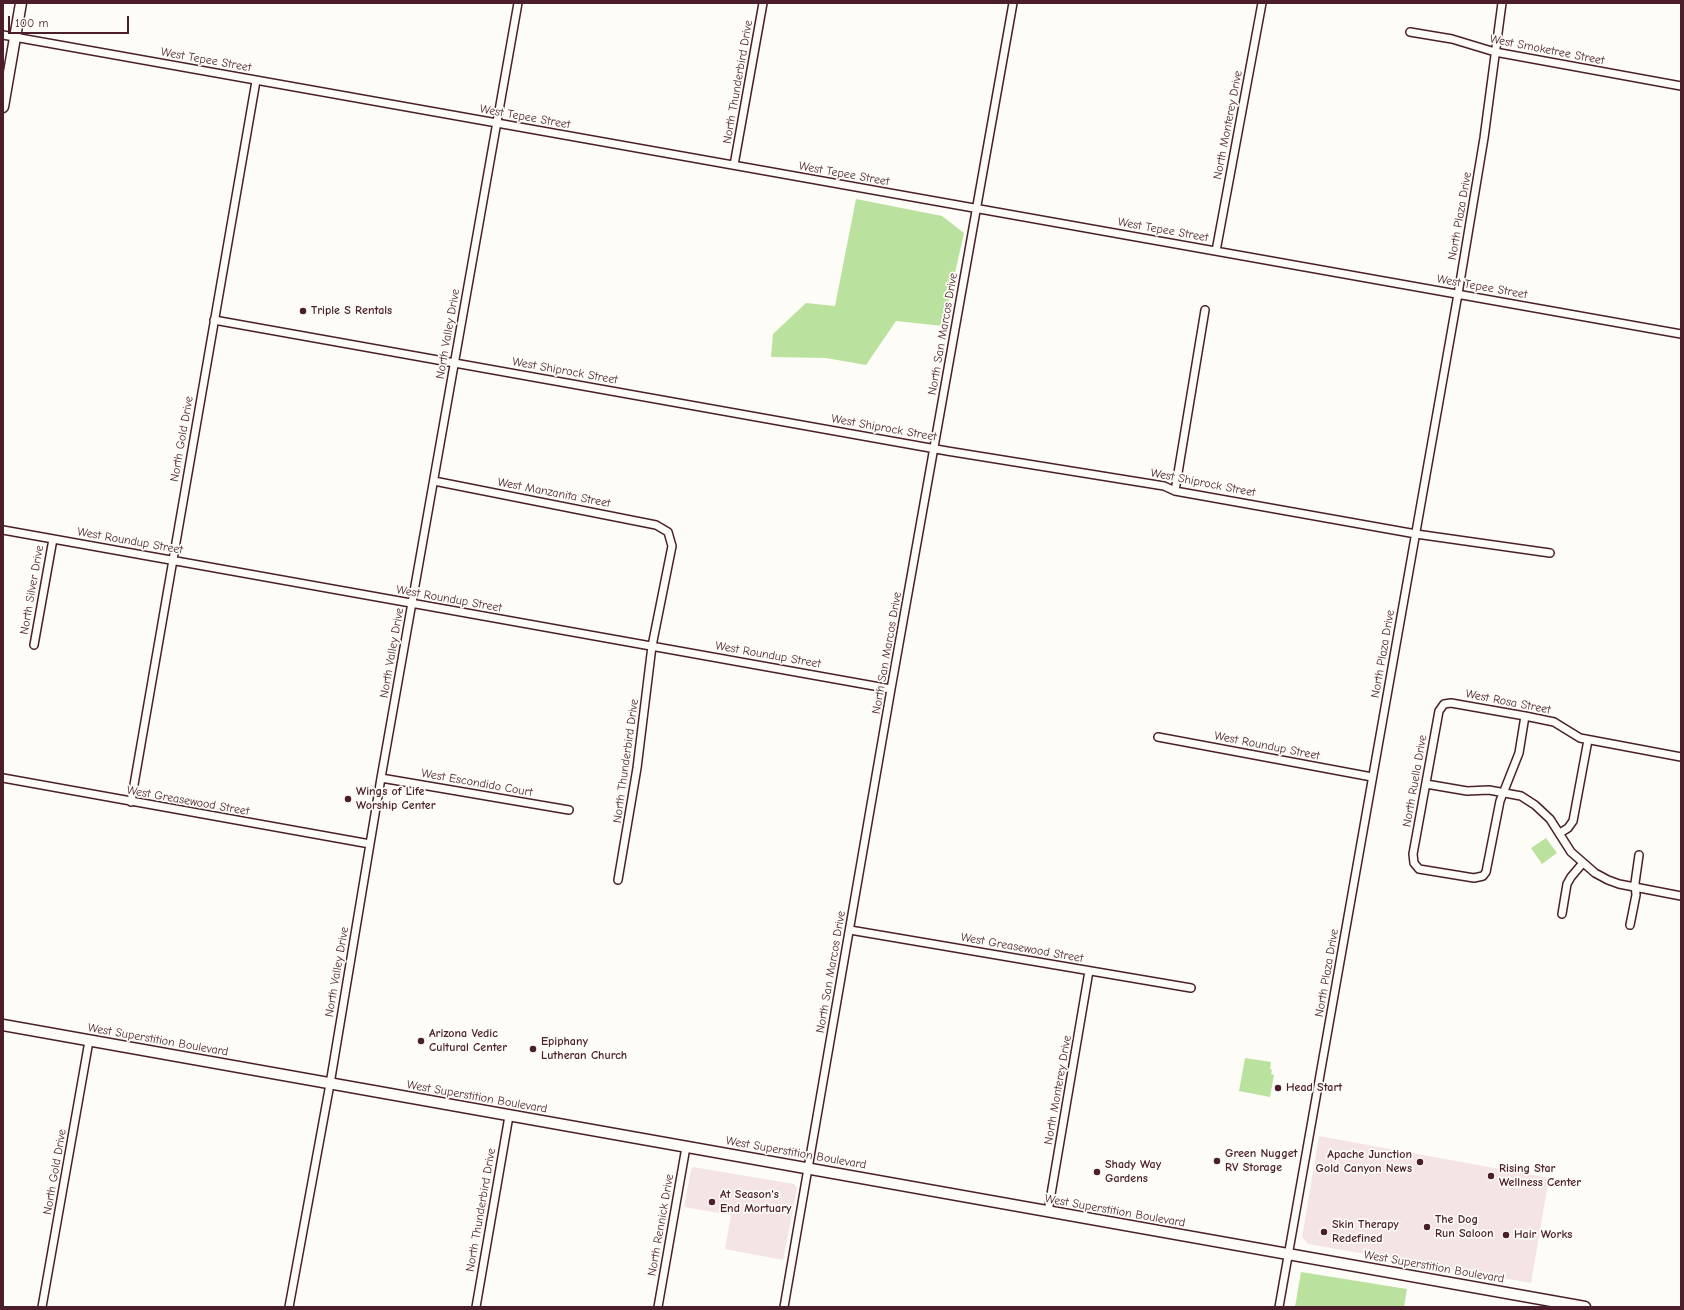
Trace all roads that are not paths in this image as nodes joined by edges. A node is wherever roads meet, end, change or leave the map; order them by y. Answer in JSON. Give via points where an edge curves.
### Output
{"nodes":[{"id":1,"x":21,"y":3,"type":"edge"},
{"id":2,"x":518,"y":3,"type":"edge"},
{"id":3,"x":763,"y":3,"type":"edge"},
{"id":4,"x":1013,"y":3,"type":"edge"},
{"id":5,"x":1262,"y":3,"type":"edge"},
{"id":6,"x":1502,"y":3,"type":"edge"},
{"id":7,"x":1410,"y":32,"type":"dead end"},
{"id":8,"x":3,"y":35,"type":"edge"},
{"id":9,"x":16,"y":38,"type":"junction"},
{"id":10,"x":1495,"y":52,"type":"junction"},
{"id":11,"x":256,"y":80,"type":"junction"},
{"id":12,"x":1681,"y":86,"type":"edge"},
{"id":13,"x":3,"y":107,"type":"edge"},
{"id":14,"x":497,"y":123,"type":"junction"},
{"id":15,"x":734,"y":165,"type":"junction"},
{"id":16,"x":976,"y":208,"type":"junction"},
{"id":17,"x":1216,"y":251,"type":"junction"},
{"id":18,"x":1458,"y":294,"type":"junction"},
{"id":19,"x":1205,"y":310,"type":"dead end"},
{"id":20,"x":214,"y":320,"type":"junction"},
{"id":21,"x":1681,"y":334,"type":"edge"},
{"id":22,"x":454,"y":363,"type":"junction"},
{"id":23,"x":934,"y":448,"type":"junction"},
{"id":24,"x":434,"y":481,"type":"junction"},
{"id":25,"x":1175,"y":491,"type":"junction"},
{"id":26,"x":3,"y":530,"type":"edge"},
{"id":27,"x":668,"y":532,"type":"joint"},
{"id":28,"x":1416,"y":534,"type":"junction"},
{"id":29,"x":53,"y":539,"type":"junction"},
{"id":30,"x":1550,"y":553,"type":"dead end"},
{"id":31,"x":172,"y":560,"type":"junction"},
{"id":32,"x":412,"y":603,"type":"junction"},
{"id":33,"x":34,"y":645,"type":"dead end"},
{"id":34,"x":652,"y":646,"type":"junction"},
{"id":35,"x":891,"y":689,"type":"junction"},
{"id":36,"x":1444,"y":704,"type":"joint"},
{"id":37,"x":1525,"y":716,"type":"junction"},
{"id":38,"x":1158,"y":737,"type":"dead end"},
{"id":39,"x":1588,"y":740,"type":"junction"},
{"id":40,"x":1681,"y":757,"type":"edge"},
{"id":41,"x":1372,"y":777,"type":"junction"},
{"id":42,"x":3,"y":778,"type":"edge"},
{"id":43,"x":382,"y":778,"type":"junction"},
{"id":44,"x":1426,"y":784,"type":"junction"},
{"id":45,"x":1503,"y":792,"type":"junction"},
{"id":46,"x":131,"y":802,"type":"junction"},
{"id":47,"x":569,"y":810,"type":"dead end"},
{"id":48,"x":1560,"y":833,"type":"junction"},
{"id":49,"x":370,"y":844,"type":"junction"},
{"id":50,"x":1639,"y":855,"type":"dead end"},
{"id":51,"x":1582,"y":864,"type":"junction"},
{"id":52,"x":618,"y":880,"type":"dead end"},
{"id":53,"x":1635,"y":888,"type":"junction"},
{"id":54,"x":1681,"y":896,"type":"edge"},
{"id":55,"x":1562,"y":914,"type":"dead end"},
{"id":56,"x":1630,"y":926,"type":"dead end"},
{"id":57,"x":850,"y":930,"type":"junction"},
{"id":58,"x":1089,"y":971,"type":"junction"},
{"id":59,"x":1191,"y":988,"type":"dead end"},
{"id":60,"x":3,"y":1025,"type":"edge"},
{"id":61,"x":89,"y":1041,"type":"junction"},
{"id":62,"x":330,"y":1084,"type":"junction"},
{"id":63,"x":509,"y":1116,"type":"junction"},
{"id":64,"x":686,"y":1147,"type":"junction"},
{"id":65,"x":808,"y":1169,"type":"junction"},
{"id":66,"x":1048,"y":1212,"type":"junction"},
{"id":67,"x":1288,"y":1255,"type":"junction"},
{"id":68,"x":42,"y":1307,"type":"edge"},
{"id":69,"x":289,"y":1307,"type":"edge"},
{"id":70,"x":476,"y":1307,"type":"edge"},
{"id":71,"x":658,"y":1307,"type":"edge"},
{"id":72,"x":784,"y":1307,"type":"edge"},
{"id":73,"x":1279,"y":1307,"type":"edge"},
{"id":74,"x":1585,"y":1307,"type":"edge"}],
"edges":[{"from":1,"to":9,"type":"main road"},
{"from":2,"to":14,"type":"street","name":"North Valley Drive"},
{"from":3,"to":15,"type":"street","name":"North Thunderbird Drive"},
{"from":4,"to":16,"type":"street","name":"North San Marcos Drive"},
{"from":5,"to":17,"type":"street","name":"North Monterey Drive"},
{"from":6,"to":10,"type":"street","name":"North Plaza Drive"},
{"from":7,"to":10,"type":"street","name":"West Smoketree Street","via":[[1452,39]]},
{"from":8,"to":9,"type":"street","name":"West Tepee Street"},
{"from":9,"to":11,"type":"street","name":"West Tepee Street"},
{"from":9,"to":13,"type":"main road"},
{"from":10,"to":12,"type":"street","name":"West Smoketree Street"},
{"from":10,"to":18,"type":"street","name":"North Plaza Drive","via":[[1484,138]]},
{"from":11,"to":14,"type":"street","name":"West Tepee Street"},
{"from":11,"to":20,"type":"street","name":"North Gold Drive"},
{"from":14,"to":15,"type":"street","name":"West Tepee Street"},
{"from":14,"to":22,"type":"street","name":"North Valley Drive"},
{"from":15,"to":16,"type":"street","name":"West Tepee Street"},
{"from":16,"to":17,"type":"street","name":"West Tepee Street"},
{"from":16,"to":23,"type":"street","name":"North San Marcos Drive"},
{"from":17,"to":18,"type":"street","name":"West Tepee Street"},
{"from":18,"to":21,"type":"street","name":"West Tepee Street"},
{"from":18,"to":28,"type":"street","name":"North Plaza Drive"},
{"from":19,"to":25,"type":"street"},
{"from":20,"to":22,"type":"street","name":"West Shiprock Street"},
{"from":20,"to":31,"type":"street","name":"North Gold Drive"},
{"from":22,"to":23,"type":"street","name":"West Shiprock Street"},
{"from":22,"to":24,"type":"street","name":"North Valley Drive"},
{"from":23,"to":25,"type":"street","name":"West Shiprock Street","via":[[1164,486]]},
{"from":23,"to":35,"type":"street","name":"North San Marcos Drive"},
{"from":24,"to":27,"type":"street","name":"West Manzanita Street","via":[[656,525]]},
{"from":24,"to":32,"type":"street","name":"North Valley Drive"},
{"from":25,"to":28,"type":"street","name":"West Shiprock Street"},
{"from":26,"to":29,"type":"street","name":"West Roundup Street"},
{"from":27,"to":34,"type":"street","name":"North Thunderbird Drive","via":[[672,546]]},
{"from":28,"to":30,"type":"street","name":"West Shiprock Street"},
{"from":28,"to":41,"type":"street","name":"North Plaza Drive"},
{"from":29,"to":31,"type":"street","name":"West Roundup Street"},
{"from":29,"to":33,"type":"street","name":"North Silver Drive"},
{"from":31,"to":32,"type":"street","name":"West Roundup Street"},
{"from":31,"to":46,"type":"street","name":"North Gold Drive"},
{"from":32,"to":34,"type":"street","name":"West Roundup Street"},
{"from":32,"to":43,"type":"street","name":"North Valley Drive"},
{"from":34,"to":35,"type":"street","name":"West Roundup Street"},
{"from":34,"to":52,"type":"street","name":"North Thunderbird Drive","via":[[637,768]]},
{"from":35,"to":57,"type":"street","name":"North San Marcos Drive"},
{"from":36,"to":37,"type":"street","name":"West Rosa Street","via":[[1451,703]]},
{"from":36,"to":44,"type":"street","name":"North Ruella Drive","via":[[1439,711]]},
{"from":37,"to":39,"type":"street","name":"West Rosa Street","via":[[1554,722]]},
{"from":37,"to":45,"type":"street","via":[[1519,753]]},
{"from":38,"to":41,"type":"street","name":"West Roundup Street"},
{"from":39,"to":40,"type":"street","name":"West Rosa Street"},
{"from":39,"to":48,"type":"street","via":[[1573,821]]},
{"from":41,"to":67,"type":"street","name":"North Plaza Drive"},
{"from":42,"to":46,"type":"street","name":"West Greasewood Street"},
{"from":43,"to":47,"type":"street","name":"West Escondido Court"},
{"from":43,"to":49,"type":"street","name":"North Valley Drive"},
{"from":44,"to":45,"type":"street","via":[[1467,791]]},
{"from":44,"to":45,"type":"street","name":"North Ruella Drive","via":[[1413,854],[1414,863],[1419,869],[1474,878],[1483,876],[1488,867]]},
{"from":45,"to":48,"type":"street","via":[[1521,796],[1535,805]]},
{"from":46,"to":49,"type":"street","name":"West Greasewood Street"},
{"from":48,"to":51,"type":"street","via":[[1570,852]]},
{"from":49,"to":62,"type":"street","name":"North Valley Drive"},
{"from":50,"to":53,"type":"street"},
{"from":51,"to":53,"type":"street","via":[[1608,880]]},
{"from":51,"to":55,"type":"street","via":[[1567,884]]},
{"from":53,"to":54,"type":"street"},
{"from":53,"to":56,"type":"street"},
{"from":57,"to":58,"type":"street","name":"West Greasewood Street"},
{"from":57,"to":65,"type":"street","name":"North San Marcos Drive"},
{"from":58,"to":59,"type":"street","name":"West Greasewood Street"},
{"from":58,"to":66,"type":"street","name":"North Monterey Drive"},
{"from":60,"to":61,"type":"main road","name":"West Superstition Boulevard"},
{"from":61,"to":62,"type":"main road","name":"West Superstition Boulevard"},
{"from":61,"to":68,"type":"street","name":"North Gold Drive"},
{"from":62,"to":63,"type":"main road","name":"West Superstition Boulevard"},
{"from":62,"to":69,"type":"street","name":"North Valley Drive"},
{"from":63,"to":64,"type":"main road","name":"West Superstition Boulevard"},
{"from":63,"to":70,"type":"street","name":"North Thunderbird Drive"},
{"from":64,"to":65,"type":"main road","name":"West Superstition Boulevard"},
{"from":64,"to":71,"type":"street","name":"North Rennick Drive"},
{"from":65,"to":66,"type":"main road","name":"West Superstition Boulevard"},
{"from":65,"to":72,"type":"street","name":"North San Marcos Drive"},
{"from":66,"to":67,"type":"main road","name":"West Superstition Boulevard"},
{"from":67,"to":73,"type":"street","name":"North Plaza Drive"},
{"from":67,"to":74,"type":"main road","name":"West Superstition Boulevard"}]}
